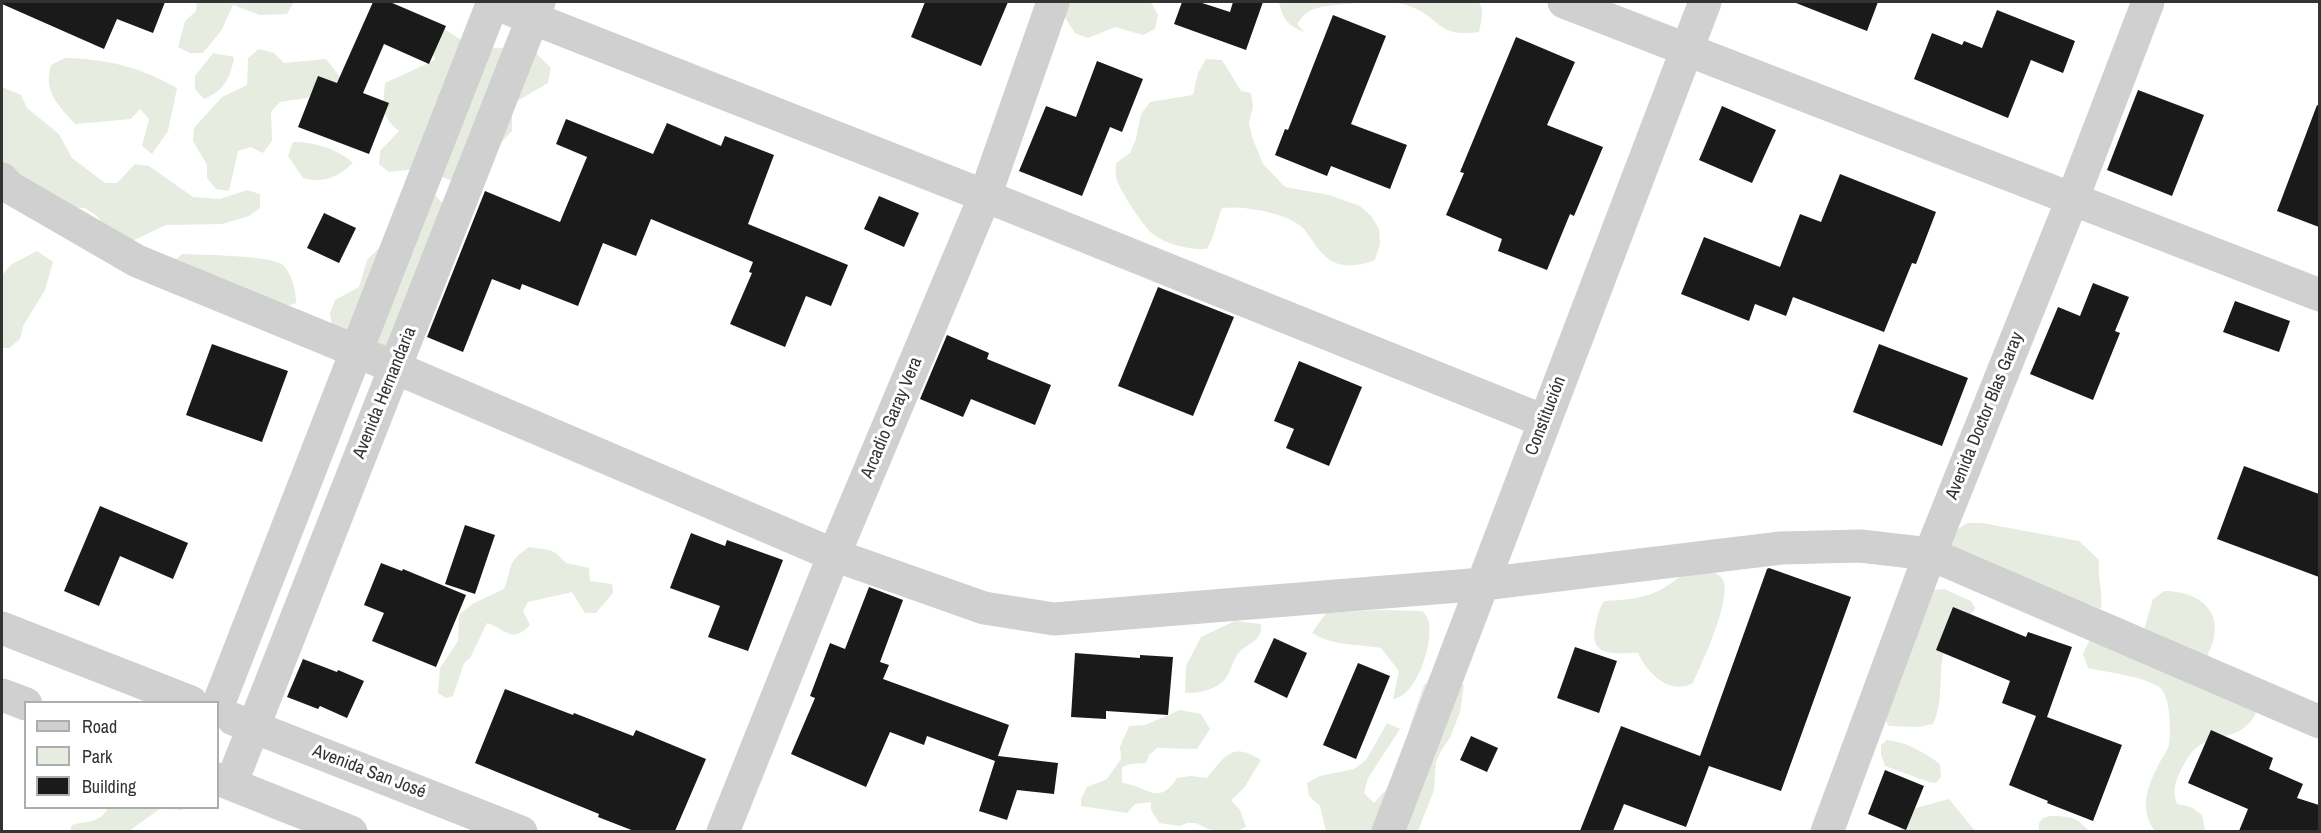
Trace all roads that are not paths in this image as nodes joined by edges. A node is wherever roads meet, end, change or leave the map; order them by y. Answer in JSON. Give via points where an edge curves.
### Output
{"nodes":[{"id":1,"x":492,"y":2,"type":"edge"},
{"id":2,"x":1053,"y":2,"type":"edge"},
{"id":3,"x":1564,"y":2,"type":"edge"},
{"id":4,"x":1705,"y":2,"type":"edge"},
{"id":5,"x":2148,"y":2,"type":"edge"},
{"id":6,"x":536,"y":10,"type":"edge"},
{"id":7,"x":1687,"y":49,"type":"junction"},
{"id":8,"x":2,"y":179,"type":"edge"},
{"id":9,"x":985,"y":196,"type":"junction"},
{"id":10,"x":2072,"y":200,"type":"junction"},
{"id":11,"x":2319,"y":295,"type":"edge"},
{"id":12,"x":356,"y":351,"type":"junction"},
{"id":13,"x":395,"y":369,"type":"junction"},
{"id":14,"x":1544,"y":421,"type":"junction"},
{"id":15,"x":1929,"y":554,"type":"junction"},
{"id":16,"x":834,"y":555,"type":"junction"},
{"id":17,"x":1482,"y":584,"type":"junction"},
{"id":18,"x":2,"y":628,"type":"edge"},
{"id":19,"x":2,"y":695,"type":"edge"},
{"id":20,"x":188,"y":701,"type":"edge"},
{"id":21,"x":219,"y":702,"type":"edge"},
{"id":22,"x":24,"y":703,"type":"edge"},
{"id":23,"x":219,"y":713,"type":"edge"},
{"id":24,"x":2319,"y":722,"type":"edge"},
{"id":25,"x":254,"y":727,"type":"junction"},
{"id":26,"x":224,"y":782,"type":"edge"},
{"id":27,"x":351,"y":831,"type":"edge"},
{"id":28,"x":521,"y":831,"type":"edge"},
{"id":29,"x":723,"y":831,"type":"edge"},
{"id":30,"x":1388,"y":831,"type":"edge"},
{"id":31,"x":1827,"y":831,"type":"edge"}],
"edges":[{"from":1,"to":6,"type":"street"},
{"from":1,"to":12,"type":"street"},
{"from":2,"to":9,"type":"street","name":"Arcadio Garay Vera"},
{"from":3,"to":7,"type":"street"},
{"from":4,"to":7,"type":"street","name":"Constitución"},
{"from":5,"to":10,"type":"street","name":"Avenida Doctor Blas Garay"},
{"from":6,"to":9,"type":"street"},
{"from":6,"to":13,"type":"street","name":"Avenida Hernandaria"},
{"from":7,"to":10,"type":"street"},
{"from":7,"to":14,"type":"street","name":"Constitución"},
{"from":8,"to":12,"type":"street","via":[[9,187],[137,261]]},
{"from":9,"to":14,"type":"street"},
{"from":9,"to":16,"type":"street","name":"Arcadio Garay Vera"},
{"from":10,"to":11,"type":"street"},
{"from":10,"to":15,"type":"street","name":"Avenida Doctor Blas Garay"},
{"from":12,"to":13,"type":"street"},
{"from":12,"to":21,"type":"street"},
{"from":13,"to":16,"type":"street"},
{"from":13,"to":25,"type":"street","name":"Avenida Hernandaria"},
{"from":14,"to":17,"type":"street","name":"Constitución"},
{"from":15,"to":17,"type":"street","via":[[1860,546],[1781,548]]},
{"from":15,"to":24,"type":"street"},
{"from":15,"to":31,"type":"street","name":"Avenida Doctor Blas Garay"},
{"from":16,"to":17,"type":"street","via":[[984,608],[1054,619]]},
{"from":16,"to":29,"type":"street","name":"Arcadio Garay Vera"},
{"from":17,"to":30,"type":"street","name":"Constitución"},
{"from":18,"to":20,"type":"street"},
{"from":19,"to":22,"type":"street"},
{"from":23,"to":25,"type":"street","name":"Avenida San José"},
{"from":25,"to":26,"type":"street","name":"Avenida Hernandaria"},
{"from":25,"to":28,"type":"street","name":"Avenida San José"},
{"from":26,"to":27,"type":"street"}]}
